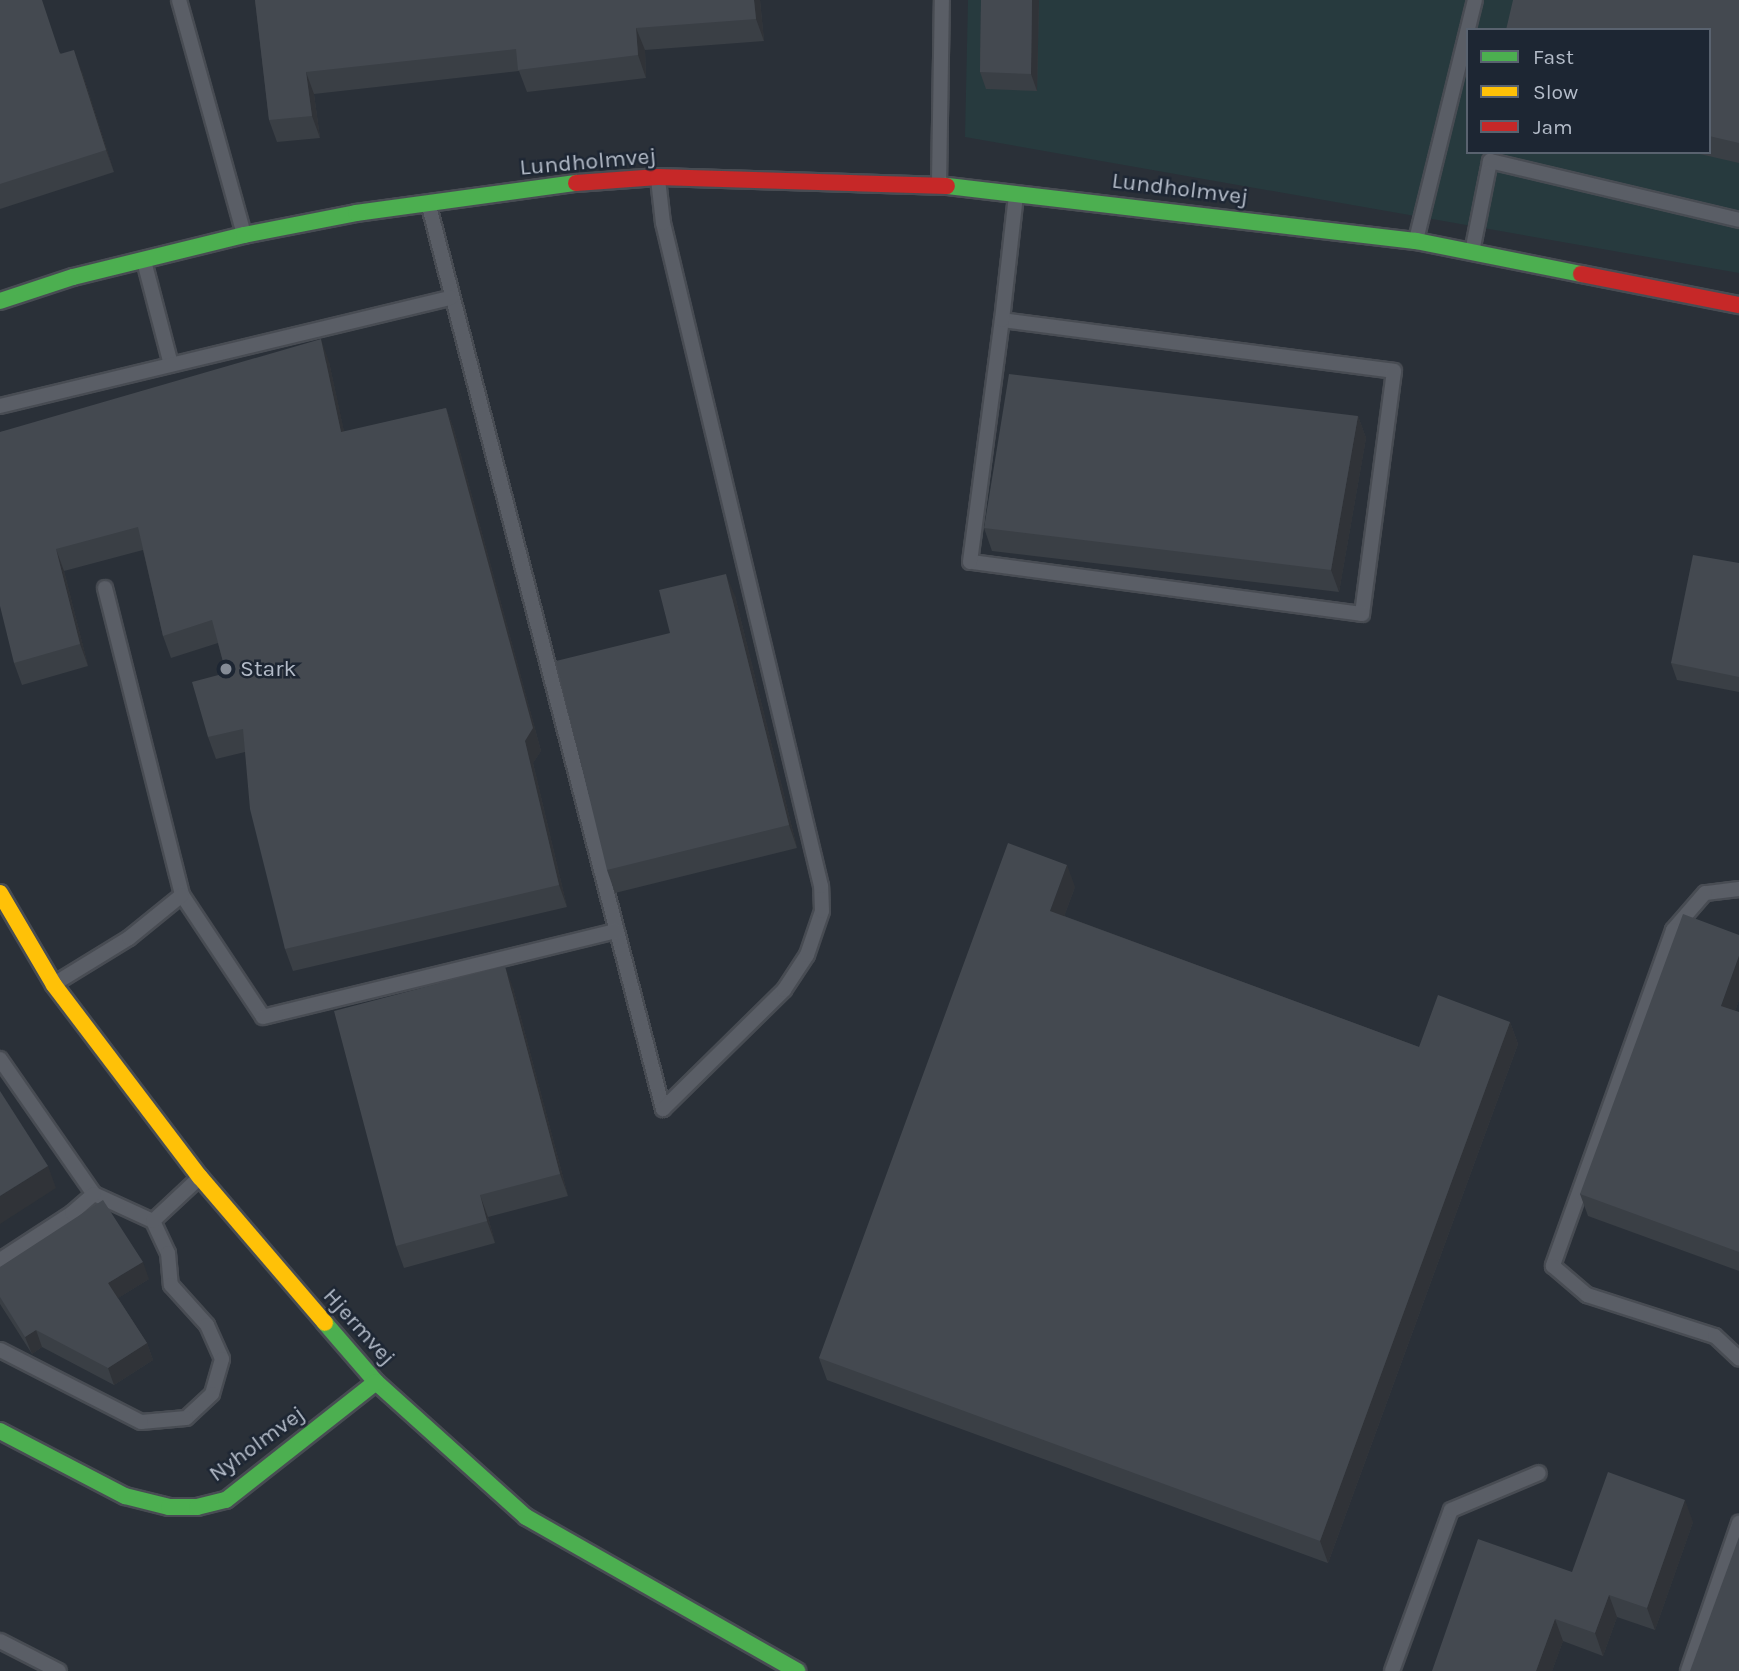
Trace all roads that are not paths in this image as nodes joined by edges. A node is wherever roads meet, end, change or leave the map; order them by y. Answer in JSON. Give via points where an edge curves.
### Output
{"nodes":[{"id":1,"x":178,"y":0,"type":"edge"},
{"id":2,"x":942,"y":0,"type":"edge"},
{"id":3,"x":1475,"y":0,"type":"edge"},
{"id":4,"x":1468,"y":28,"type":"edge"},
{"id":5,"x":1466,"y":37,"type":"edge"},
{"id":6,"x":1488,"y":157,"type":"edge"},
{"id":7,"x":658,"y":177,"type":"junction"},
{"id":8,"x":939,"y":185,"type":"junction"},
{"id":9,"x":1016,"y":193,"type":"junction"},
{"id":10,"x":428,"y":203,"type":"junction"},
{"id":11,"x":1739,"y":220,"type":"edge"},
{"id":12,"x":244,"y":235,"type":"junction"},
{"id":13,"x":1416,"y":241,"type":"junction"},
{"id":14,"x":1472,"y":252,"type":"junction"},
{"id":15,"x":143,"y":260,"type":"junction"},
{"id":16,"x":451,"y":298,"type":"junction"},
{"id":17,"x":0,"y":301,"type":"edge"},
{"id":18,"x":1739,"y":305,"type":"edge"},
{"id":19,"x":1002,"y":320,"type":"junction"},
{"id":20,"x":172,"y":365,"type":"junction"},
{"id":21,"x":0,"y":406,"type":"edge"},
{"id":22,"x":105,"y":587,"type":"dead end"},
{"id":23,"x":1739,"y":889,"type":"edge"},
{"id":24,"x":0,"y":893,"type":"edge"},
{"id":25,"x":182,"y":895,"type":"junction"},
{"id":26,"x":617,"y":931,"type":"junction"},
{"id":27,"x":54,"y":985,"type":"junction"},
{"id":28,"x":0,"y":1059,"type":"edge"},
{"id":29,"x":200,"y":1177,"type":"junction"},
{"id":30,"x":94,"y":1194,"type":"junction"},
{"id":31,"x":153,"y":1221,"type":"junction"},
{"id":32,"x":0,"y":1260,"type":"edge"},
{"id":33,"x":0,"y":1350,"type":"edge"},
{"id":34,"x":1739,"y":1358,"type":"edge"},
{"id":35,"x":376,"y":1382,"type":"junction"},
{"id":36,"x":0,"y":1431,"type":"edge"},
{"id":37,"x":1539,"y":1473,"type":"dead end"},
{"id":38,"x":1739,"y":1523,"type":"edge"},
{"id":39,"x":0,"y":1641,"type":"edge"},
{"id":40,"x":59,"y":1671,"type":"edge"},
{"id":41,"x":797,"y":1671,"type":"edge"},
{"id":42,"x":1392,"y":1671,"type":"edge"},
{"id":43,"x":1688,"y":1671,"type":"edge"}],
"edges":[{"from":1,"to":12,"type":"lane"},
{"from":2,"to":8,"type":"lane"},
{"from":3,"to":4,"type":"lane"},
{"from":5,"to":13,"type":"lane"},
{"from":6,"to":11,"type":"lane"},
{"from":6,"to":14,"type":"lane"},
{"from":7,"to":8,"type":"street","name":"Lundholmvej"},
{"from":7,"to":10,"type":"street","name":"Lundholmvej","via":[[552,185]]},
{"from":7,"to":26,"type":"lane","via":[[663,223],[821,886],[822,911],[807,955],[784,990],[663,1109]]},
{"from":8,"to":9,"type":"street","name":"Lundholmvej"},
{"from":9,"to":13,"type":"street","name":"Lundholmvej"},
{"from":9,"to":19,"type":"lane"},
{"from":10,"to":12,"type":"street","name":"Lundholmvej"},
{"from":10,"to":16,"type":"lane"},
{"from":12,"to":15,"type":"street","name":"Lundholmvej"},
{"from":13,"to":14,"type":"street","name":"Lundholmvej"},
{"from":14,"to":18,"type":"street","name":"Lundholmvej"},
{"from":15,"to":17,"type":"street","name":"Lundholmvej"},
{"from":15,"to":20,"type":"lane"},
{"from":16,"to":20,"type":"lane"},
{"from":16,"to":26,"type":"lane"},
{"from":19,"to":19,"type":"lane","via":[[970,562],[1362,614],[1394,371]]},
{"from":20,"to":21,"type":"lane"},
{"from":22,"to":25,"type":"lane"},
{"from":23,"to":34,"type":"lane","via":[[1705,893],[1673,930],[1553,1266],[1587,1295],[1715,1336]]},
{"from":24,"to":27,"type":"street","name":"Hjermvej"},
{"from":25,"to":26,"type":"lane","via":[[263,1017]]},
{"from":25,"to":27,"type":"lane","via":[[129,938]]},
{"from":27,"to":29,"type":"street","name":"Hjermvej"},
{"from":28,"to":30,"type":"lane"},
{"from":29,"to":31,"type":"lane"},
{"from":29,"to":35,"type":"street","name":"Hjermvej"},
{"from":30,"to":31,"type":"lane"},
{"from":30,"to":32,"type":"lane"},
{"from":31,"to":33,"type":"lane","via":[[168,1253],[171,1285],[207,1325],[222,1359],[212,1394],[186,1418],[141,1422]]},
{"from":35,"to":36,"type":"street","name":"Nyholmvej","via":[[226,1500],[197,1507],[169,1507],[125,1496]]},
{"from":35,"to":41,"type":"street","name":"Hjermvej","via":[[526,1517]]},
{"from":37,"to":42,"type":"lane","via":[[1451,1510]]},
{"from":38,"to":43,"type":"lane"},
{"from":39,"to":40,"type":"lane"}]}
